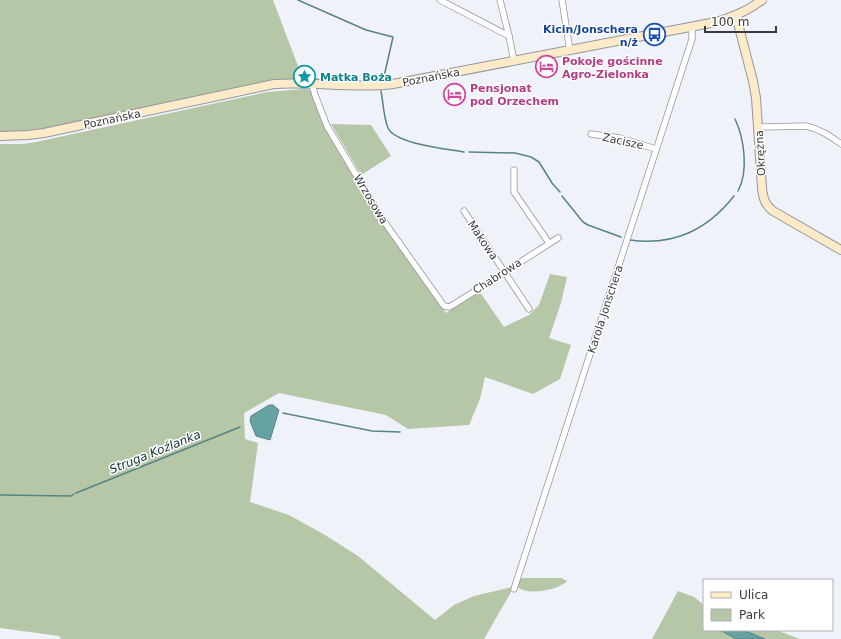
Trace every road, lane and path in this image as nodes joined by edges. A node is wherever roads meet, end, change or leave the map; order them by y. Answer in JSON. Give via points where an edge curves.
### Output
{"nodes":[{"id":1,"x":440,"y":0,"type":"edge"},
{"id":2,"x":500,"y":0,"type":"edge"},
{"id":3,"x":562,"y":0,"type":"edge"},
{"id":4,"x":762,"y":0,"type":"edge"},
{"id":5,"x":736,"y":16,"type":"junction"},
{"id":6,"x":692,"y":28,"type":"junction"},
{"id":7,"x":509,"y":36,"type":"junction"},
{"id":8,"x":570,"y":51,"type":"junction"},
{"id":9,"x":514,"y":62,"type":"junction"},
{"id":10,"x":312,"y":84,"type":"junction"},
{"id":11,"x":759,"y":127,"type":"junction"},
{"id":12,"x":591,"y":134,"type":"dead end"},
{"id":13,"x":0,"y":136,"type":"edge"},
{"id":14,"x":841,"y":144,"type":"edge"},
{"id":15,"x":656,"y":149,"type":"junction"},
{"id":16,"x":514,"y":170,"type":"dead end"},
{"id":17,"x":464,"y":212,"type":"dead end"},
{"id":18,"x":558,"y":238,"type":"dead end"},
{"id":19,"x":549,"y":243,"type":"junction"},
{"id":20,"x":841,"y":250,"type":"edge"},
{"id":21,"x":504,"y":272,"type":"junction"},
{"id":22,"x":444,"y":306,"type":"joint"},
{"id":23,"x":529,"y":309,"type":"dead end"},
{"id":24,"x":514,"y":589,"type":"dead end"}],
"edges":[{"from":1,"to":7,"type":"street"},
{"from":2,"to":7,"type":"street"},
{"from":3,"to":8,"type":"street"},
{"from":4,"to":5,"type":"street","name":"Poznańska"},
{"from":5,"to":6,"type":"street","name":"Poznańska"},
{"from":5,"to":11,"type":"street","name":"Okrężna","via":[[754,81]]},
{"from":6,"to":8,"type":"street","name":"Poznańska"},
{"from":6,"to":15,"type":"street","name":"Karola Jonschera","via":[[692,39]]},
{"from":7,"to":9,"type":"street"},
{"from":8,"to":9,"type":"street","name":"Poznańska"},
{"from":9,"to":10,"type":"street","name":"Poznańska","via":[[389,85]]},
{"from":10,"to":13,"type":"street","name":"Poznańska","via":[[266,86],[44,133]]},
{"from":10,"to":22,"type":"street","name":"Wrzosowa","via":[[327,126],[383,220]]},
{"from":11,"to":14,"type":"street","via":[[806,126],[825,133]]},
{"from":11,"to":20,"type":"street","name":"Okrężna","via":[[762,194],[767,205],[773,211]]},
{"from":12,"to":15,"type":"street","name":"Zacisze","via":[[620,138]]},
{"from":15,"to":24,"type":"street","name":"Karola Jonschera"},
{"from":16,"to":19,"type":"street","via":[[514,192]]},
{"from":17,"to":21,"type":"street","name":"Makowa"},
{"from":18,"to":19,"type":"street","name":"Chabrowa"},
{"from":19,"to":21,"type":"street","name":"Chabrowa"},
{"from":21,"to":22,"type":"street","name":"Chabrowa","via":[[451,306]]},
{"from":21,"to":23,"type":"street","name":"Makowa"}]}
